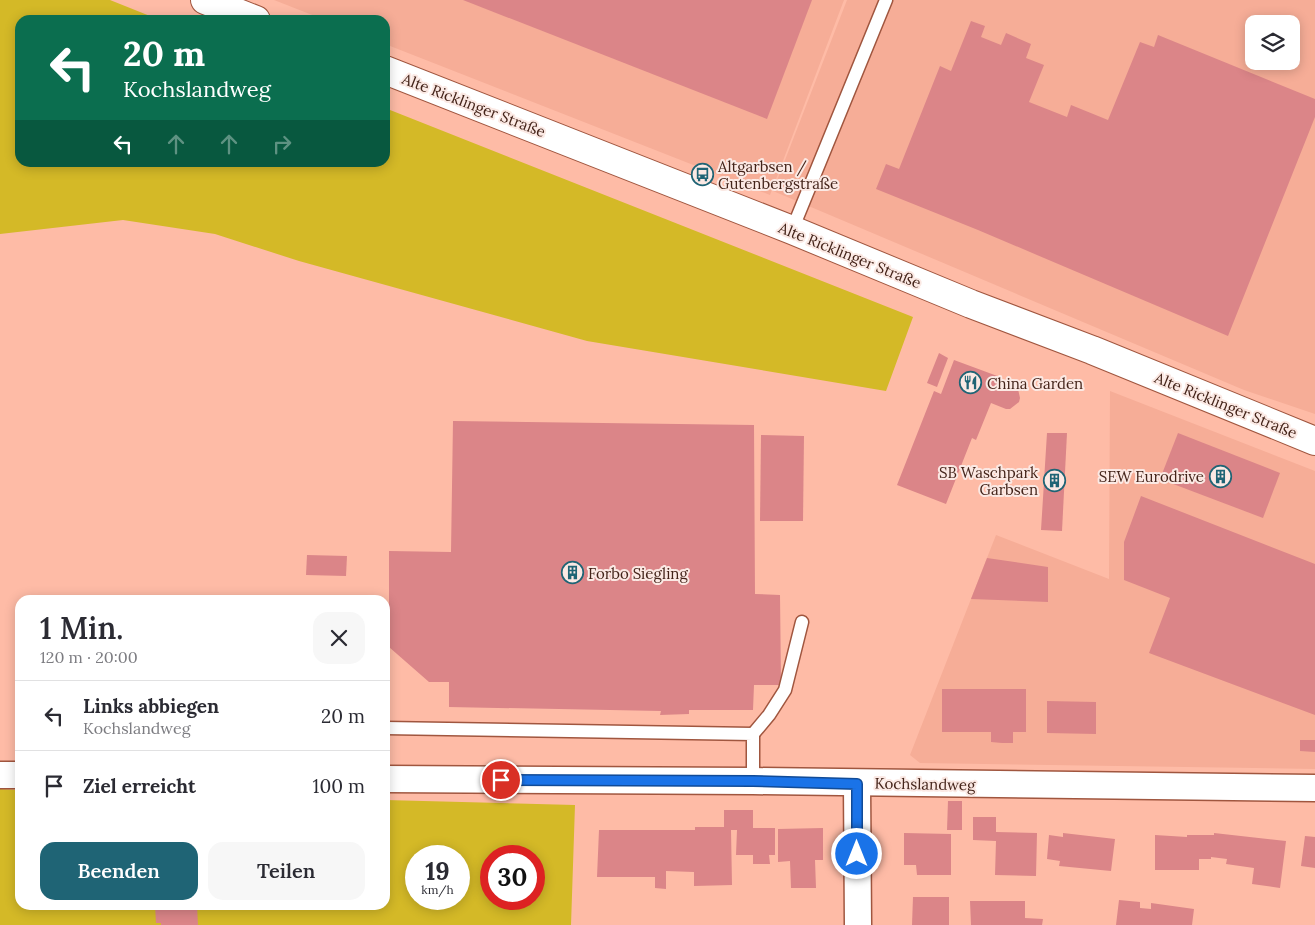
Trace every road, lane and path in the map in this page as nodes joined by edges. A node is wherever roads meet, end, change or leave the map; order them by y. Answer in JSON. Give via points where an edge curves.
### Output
{"nodes":[{"id":1,"x":205,"y":0,"type":"edge"},
{"id":2,"x":886,"y":0,"type":"edge"},
{"id":3,"x":243,"y":15,"type":"edge"},
{"id":4,"x":390,"y":72,"type":"edge"},
{"id":5,"x":792,"y":230,"type":"junction"},
{"id":6,"x":1315,"y":441,"type":"edge"},
{"id":7,"x":802,"y":622,"type":"dead end"},
{"id":8,"x":390,"y":728,"type":"edge"},
{"id":9,"x":753,"y":734,"type":"junction"},
{"id":10,"x":0,"y":775,"type":"edge"},
{"id":11,"x":15,"y":775,"type":"edge"},
{"id":12,"x":390,"y":779,"type":"edge"},
{"id":13,"x":753,"y":781,"type":"junction"},
{"id":14,"x":857,"y":784,"type":"junction"},
{"id":15,"x":1315,"y":788,"type":"edge"},
{"id":16,"x":858,"y":925,"type":"edge"}],
"edges":[{"from":1,"to":3,"type":"street"},
{"from":2,"to":5,"type":"lane"},
{"from":4,"to":5,"type":"street","name":"Alte Ricklinger Straße"},
{"from":5,"to":6,"type":"street","name":"Alte Ricklinger Straße"},
{"from":7,"to":9,"type":"lane","via":[[785,690]]},
{"from":8,"to":9,"type":"lane"},
{"from":9,"to":13,"type":"lane"},
{"from":10,"to":11,"type":"street"},
{"from":12,"to":13,"type":"street","name":"Kochslandweg"},
{"from":13,"to":14,"type":"street","name":"Kochslandweg"},
{"from":14,"to":15,"type":"street","name":"Kochslandweg"},
{"from":14,"to":16,"type":"street"}]}
